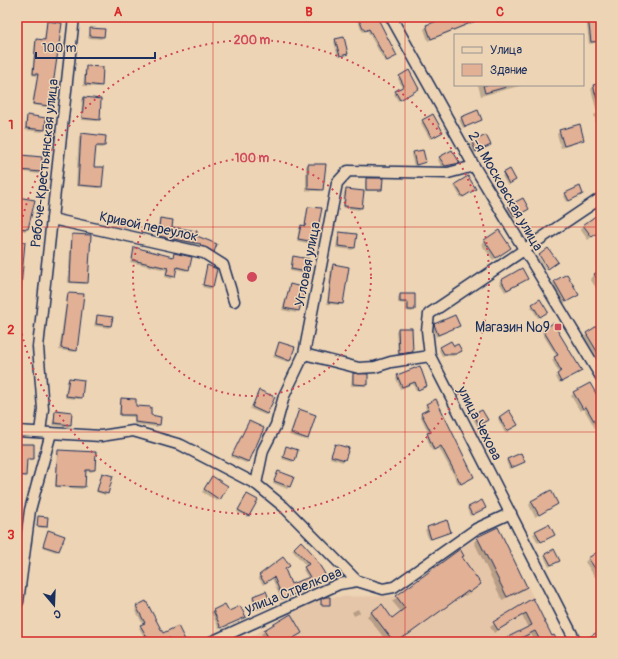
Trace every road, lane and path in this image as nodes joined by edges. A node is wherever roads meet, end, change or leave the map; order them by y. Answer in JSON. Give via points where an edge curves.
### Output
{"nodes":[{"id":1,"x":74,"y":17,"type":"edge"},
{"id":2,"x":391,"y":17,"type":"edge"},
{"id":3,"x":474,"y":166,"type":"junction"},
{"id":4,"x":601,"y":198,"type":"edge"},
{"id":5,"x":52,"y":219,"type":"junction"},
{"id":6,"x":524,"y":250,"type":"junction"},
{"id":7,"x":234,"y":301,"type":"dead end"},
{"id":8,"x":304,"y":354,"type":"junction"},
{"id":9,"x":430,"y":356,"type":"junction"},
{"id":10,"x":601,"y":377,"type":"edge"},
{"id":11,"x":17,"y":431,"type":"edge"},
{"id":12,"x":40,"y":432,"type":"junction"},
{"id":13,"x":51,"y":433,"type":"junction"},
{"id":14,"x":256,"y":484,"type":"junction"},
{"id":15,"x":511,"y":513,"type":"junction"},
{"id":16,"x":357,"y":581,"type":"junction"},
{"id":17,"x":18,"y":602,"type":"dead end"},
{"id":18,"x":211,"y":642,"type":"edge"},
{"id":19,"x":576,"y":642,"type":"edge"}],
"edges":[{"from":1,"to":5,"type":"street","name":"Рабоче-Крестьянская улица"},
{"from":2,"to":3,"type":"street","name":"2-я Московская улица"},
{"from":3,"to":6,"type":"street","name":"2-я Московская улица"},
{"from":3,"to":8,"type":"street","name":"Угловая улица","via":[[448,173],[348,172],[337,183]]},
{"from":4,"to":6,"type":"street"},
{"from":5,"to":7,"type":"street","name":"Кривой переулок","via":[[204,253],[223,265]]},
{"from":5,"to":12,"type":"street","name":"Рабоче-Крестьянская улица","via":[[38,347],[43,409]]},
{"from":6,"to":9,"type":"street","name":"улица Чехова","via":[[429,314],[427,330]]},
{"from":6,"to":10,"type":"street","name":"2-я Московская улица"},
{"from":8,"to":9,"type":"street","via":[[359,368]]},
{"from":8,"to":14,"type":"street","name":"Угловая улица","via":[[284,396],[276,425],[263,450]]},
{"from":9,"to":15,"type":"street","name":"улица Чехова"},
{"from":11,"to":12,"type":"street"},
{"from":12,"to":13,"type":"street"},
{"from":13,"to":14,"type":"street","via":[[101,436],[133,431],[181,445]]},
{"from":13,"to":17,"type":"street","via":[[30,510]]},
{"from":14,"to":16,"type":"street","via":[[284,507]]},
{"from":15,"to":16,"type":"street","name":"улица Стрелкова","via":[[476,529],[394,587],[383,589]]},
{"from":15,"to":19,"type":"street","name":"улица Чехова"},
{"from":16,"to":18,"type":"street","name":"улица Стрелкова","via":[[339,584]]}]}
